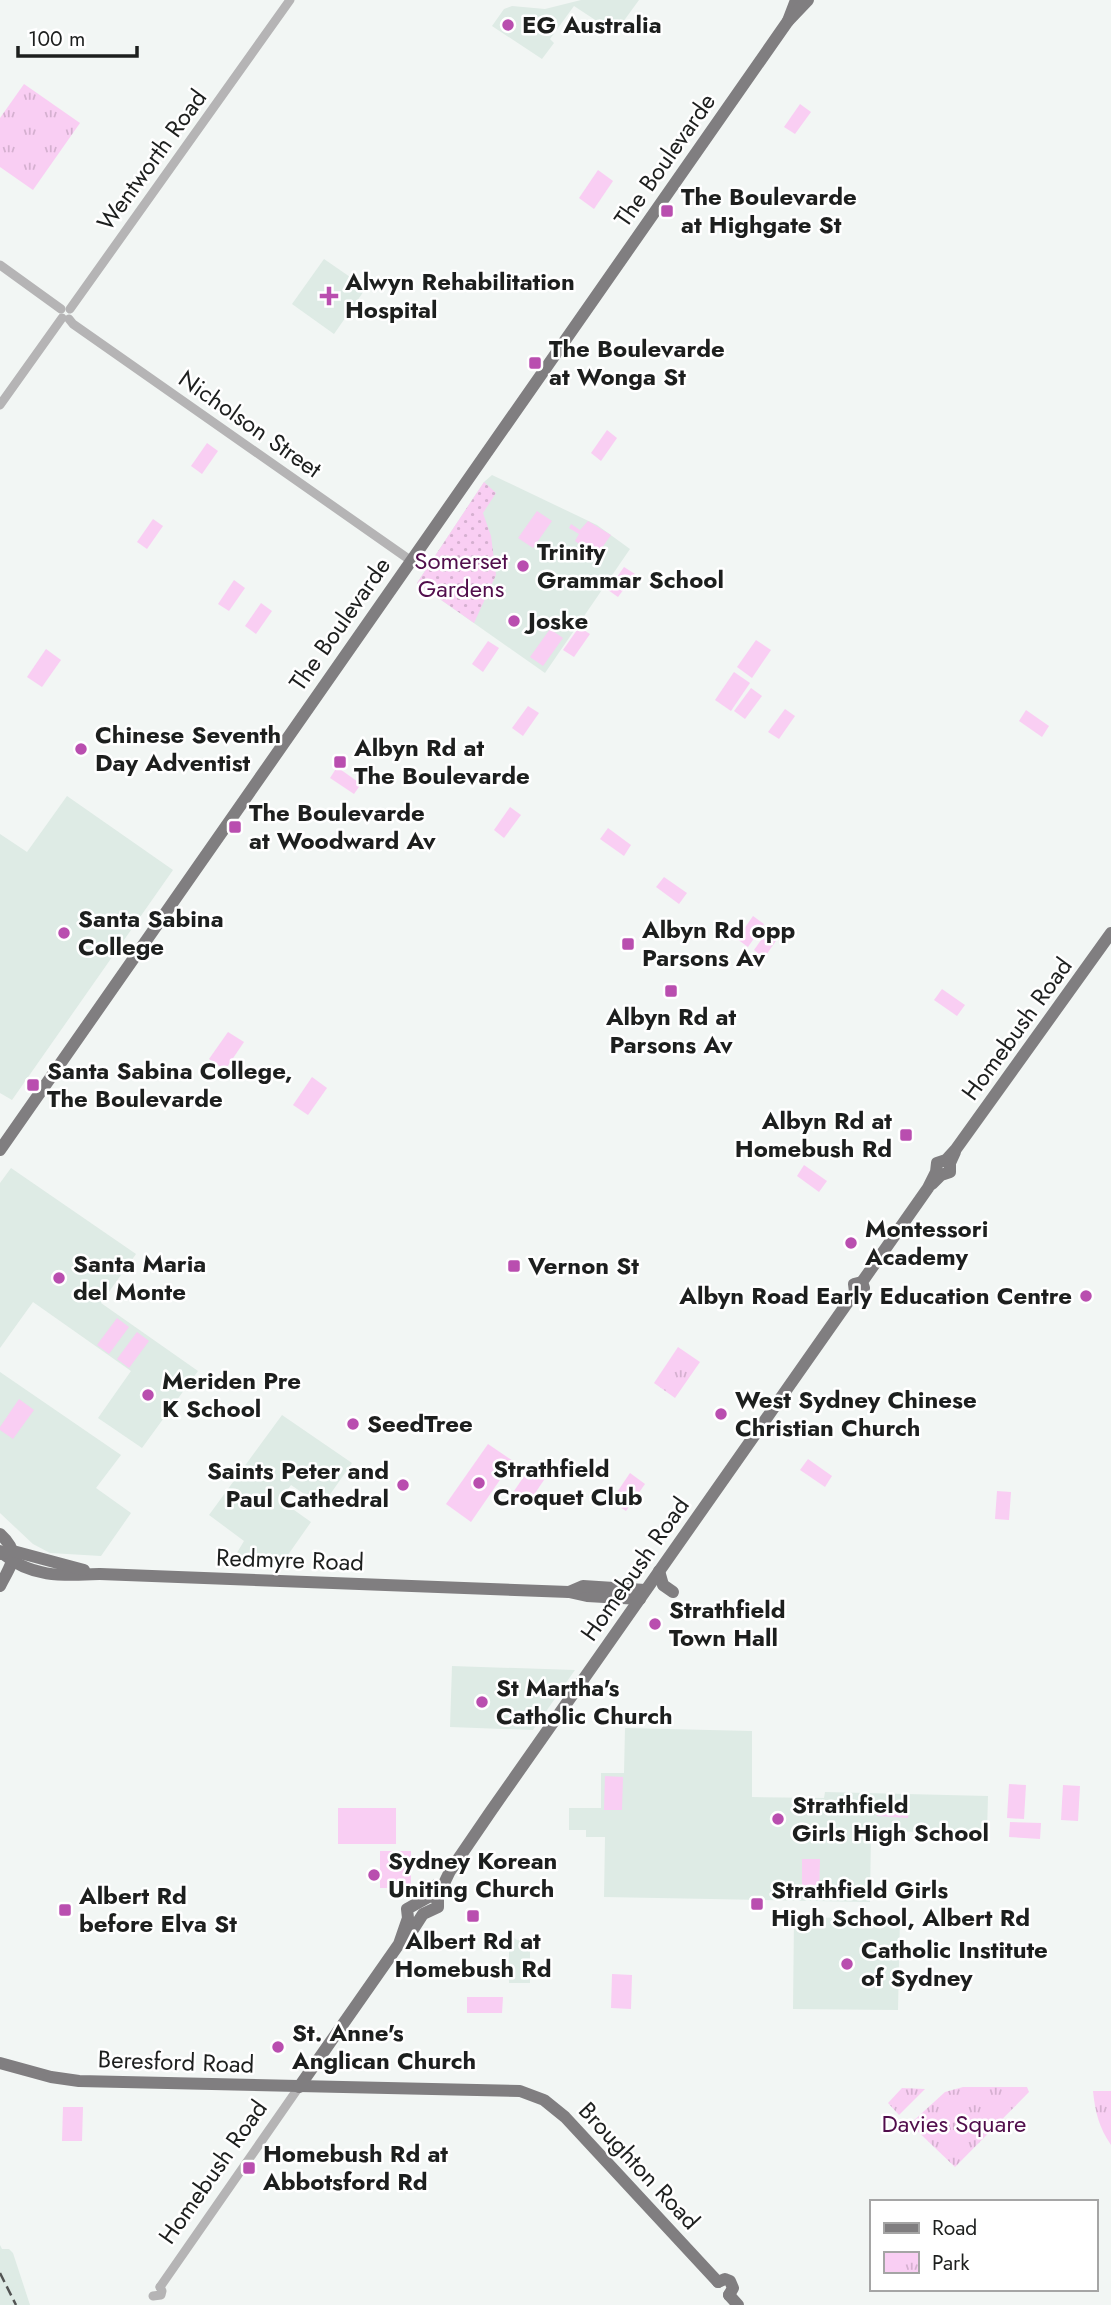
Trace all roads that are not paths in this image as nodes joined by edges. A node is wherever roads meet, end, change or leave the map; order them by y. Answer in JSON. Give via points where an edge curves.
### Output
{"nodes":[{"id":1,"x":290,"y":0,"type":"edge"},
{"id":2,"x":796,"y":0,"type":"edge"},
{"id":3,"x":808,"y":0,"type":"edge"},
{"id":4,"x":788,"y":21,"type":"junction"},
{"id":5,"x":0,"y":265,"type":"edge"},
{"id":6,"x":65,"y":314,"type":"junction"},
{"id":7,"x":0,"y":405,"type":"edge"},
{"id":8,"x":410,"y":560,"type":"junction"},
{"id":9,"x":1111,"y":933,"type":"edge"},
{"id":10,"x":0,"y":1150,"type":"edge"},
{"id":11,"x":5,"y":1549,"type":"edge"},
{"id":12,"x":659,"y":1571,"type":"junction"},
{"id":13,"x":100,"y":1574,"type":"junction"},
{"id":14,"x":0,"y":1586,"type":"edge"},
{"id":15,"x":569,"y":1592,"type":"junction"},
{"id":16,"x":673,"y":1592,"type":"dead end"},
{"id":17,"x":643,"y":1595,"type":"junction"},
{"id":18,"x":609,"y":1597,"type":"junction"},
{"id":19,"x":617,"y":1631,"type":"junction"},
{"id":20,"x":0,"y":2063,"type":"edge"},
{"id":21,"x":299,"y":2087,"type":"junction"},
{"id":22,"x":520,"y":2091,"type":"joint"},
{"id":23,"x":147,"y":2305,"type":"edge"},
{"id":24,"x":738,"y":2305,"type":"edge"}],
"edges":[{"from":1,"to":6,"type":"street","name":"Wentworth Road"},
{"from":2,"to":4,"type":"main road","name":"The Boulevarde"},
{"from":3,"to":4,"type":"main road","name":"The Boulevarde"},
{"from":4,"to":8,"type":"main road","name":"The Boulevarde"},
{"from":5,"to":6,"type":"street","name":"Nicholson Street"},
{"from":6,"to":7,"type":"street","name":"Wentworth Road"},
{"from":6,"to":8,"type":"street","name":"Nicholson Street"},
{"from":8,"to":10,"type":"main road","name":"The Boulevarde"},
{"from":9,"to":12,"type":"main road","name":"Homebush Road","via":[[956,1149],[948,1161],[950,1172],[939,1173],[928,1188]]},
{"from":11,"to":13,"type":"main road"},
{"from":11,"to":13,"type":"main road","name":"Redmyre Road","via":[[38,1573]]},
{"from":11,"to":14,"type":"main road"},
{"from":12,"to":16,"type":"main road","via":[[663,1585]]},
{"from":12,"to":17,"type":"main road","name":"Homebush Road"},
{"from":13,"to":15,"type":"main road","name":"Redmyre Road"},
{"from":15,"to":17,"type":"main road","name":"Redmyre Road","via":[[583,1586]]},
{"from":15,"to":18,"type":"main road","name":"Redmyre Road"},
{"from":17,"to":18,"type":"main road","name":"Redmyre Road"},
{"from":17,"to":19,"type":"main road","name":"Homebush Road"},
{"from":18,"to":19,"type":"main road","via":[[619,1612]]},
{"from":19,"to":21,"type":"main road","name":"Homebush Road","via":[[438,1882],[434,1897],[410,1906],[407,1911],[413,1919],[405,1943],[399,1944]]},
{"from":20,"to":21,"type":"main road","name":"Beresford Road","via":[[65,2080]]},
{"from":21,"to":22,"type":"main road","name":"Beresford Road"},
{"from":21,"to":23,"type":"street","name":"Homebush Road","via":[[160,2287],[161,2295],[153,2296]]},
{"from":22,"to":24,"type":"main road","name":"Broughton Road","via":[[558,2110],[718,2282],[718,2293],[729,2295]]}]}
